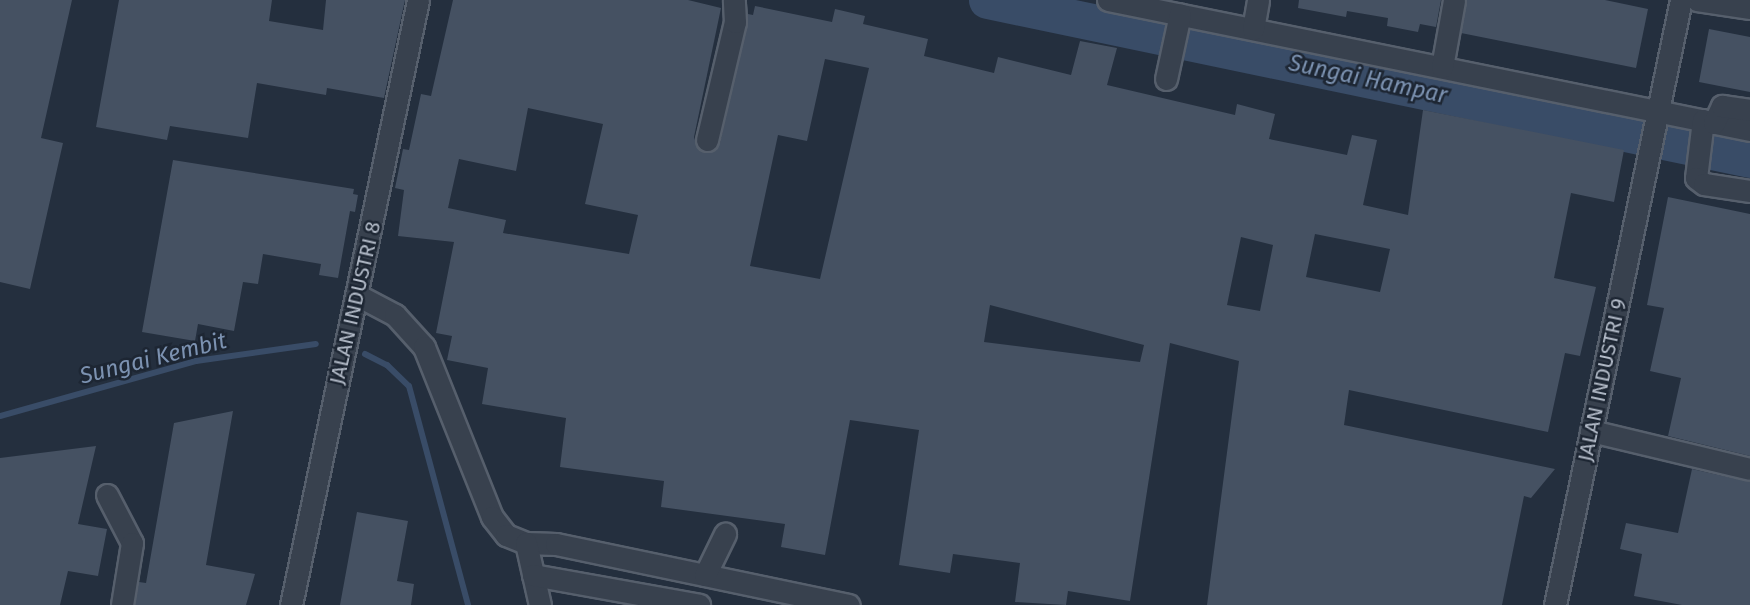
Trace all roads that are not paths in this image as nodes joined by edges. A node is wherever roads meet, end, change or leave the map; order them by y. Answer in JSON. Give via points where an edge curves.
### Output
{"nodes":[{"id":1,"x":418,"y":0,"type":"edge"},
{"id":2,"x":734,"y":0,"type":"edge"},
{"id":3,"x":1108,"y":0,"type":"edge"},
{"id":4,"x":1258,"y":0,"type":"edge"},
{"id":5,"x":1454,"y":0,"type":"edge"},
{"id":6,"x":1681,"y":0,"type":"edge"},
{"id":7,"x":1697,"y":0,"type":"edge"},
{"id":8,"x":1750,"y":8,"type":"edge"},
{"id":9,"x":1177,"y":28,"type":"junction"},
{"id":10,"x":1253,"y":29,"type":"junction"},
{"id":11,"x":1442,"y":67,"type":"junction"},
{"id":12,"x":1166,"y":79,"type":"dead end"},
{"id":13,"x":1750,"y":110,"type":"edge"},
{"id":14,"x":1657,"y":117,"type":"junction"},
{"id":15,"x":1706,"y":126,"type":"junction"},
{"id":16,"x":1750,"y":130,"type":"edge"},
{"id":17,"x":707,"y":140,"type":"dead end"},
{"id":18,"x":1750,"y":191,"type":"edge"},
{"id":19,"x":357,"y":295,"type":"junction"},
{"id":20,"x":1591,"y":431,"type":"junction"},
{"id":21,"x":1750,"y":468,"type":"edge"},
{"id":22,"x":107,"y":495,"type":"dead end"},
{"id":23,"x":725,"y":534,"type":"dead end"},
{"id":24,"x":526,"y":543,"type":"junction"},
{"id":25,"x":533,"y":575,"type":"junction"},
{"id":26,"x":705,"y":575,"type":"junction"},
{"id":27,"x":122,"y":605,"type":"edge"},
{"id":28,"x":291,"y":605,"type":"edge"},
{"id":29,"x":540,"y":605,"type":"edge"},
{"id":30,"x":699,"y":605,"type":"edge"},
{"id":31,"x":849,"y":605,"type":"edge"},
{"id":32,"x":1555,"y":605,"type":"edge"}],
"edges":[{"from":1,"to":19,"type":"street","name":"JALAN INDUSTRI 8"},
{"from":2,"to":17,"type":"street","via":[[735,22]]},
{"from":3,"to":9,"type":"street"},
{"from":4,"to":10,"type":"street"},
{"from":5,"to":11,"type":"street"},
{"from":6,"to":14,"type":"street","name":"JALAN INDUSTRI 9"},
{"from":7,"to":8,"type":"street"},
{"from":9,"to":10,"type":"street"},
{"from":9,"to":12,"type":"street"},
{"from":10,"to":11,"type":"street"},
{"from":11,"to":14,"type":"street"},
{"from":13,"to":15,"type":"street","via":[[1722,106]]},
{"from":14,"to":15,"type":"street"},
{"from":14,"to":20,"type":"street","name":"JALAN INDUSTRI 9"},
{"from":15,"to":16,"type":"street"},
{"from":15,"to":18,"type":"street","via":[[1697,163],[1699,182]]},
{"from":19,"to":24,"type":"street","via":[[395,314],[424,347],[492,517],[506,535]]},
{"from":19,"to":28,"type":"street","name":"JALAN INDUSTRI 8"},
{"from":20,"to":21,"type":"street"},
{"from":20,"to":32,"type":"street","name":"JALAN INDUSTRI 9"},
{"from":22,"to":27,"type":"street","via":[[132,543]]},
{"from":23,"to":26,"type":"street"},
{"from":24,"to":25,"type":"street"},
{"from":24,"to":26,"type":"street","via":[[556,544]]},
{"from":25,"to":29,"type":"street"},
{"from":25,"to":30,"type":"street"},
{"from":26,"to":31,"type":"street"}]}
